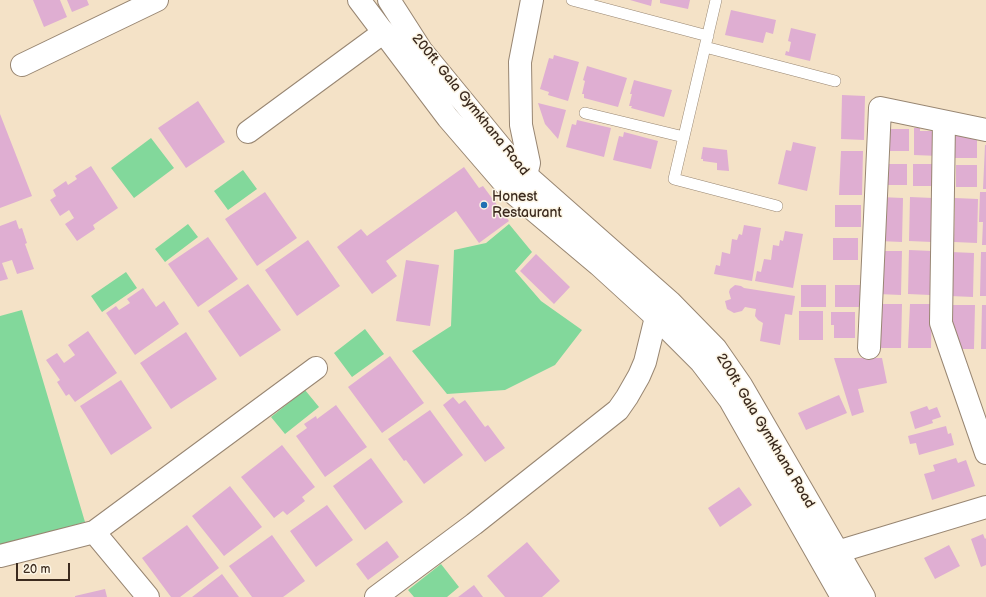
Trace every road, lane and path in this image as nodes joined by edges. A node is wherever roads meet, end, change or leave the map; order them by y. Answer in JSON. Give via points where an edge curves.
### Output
{"nodes":[{"id":1,"x":157,"y":0,"type":"edge"},
{"id":2,"x":359,"y":0,"type":"edge"},
{"id":3,"x":389,"y":0,"type":"edge"},
{"id":4,"x":532,"y":0,"type":"edge"},
{"id":5,"x":572,"y":0,"type":"edge"},
{"id":6,"x":716,"y":0,"type":"edge"},
{"id":7,"x":384,"y":32,"type":"junction"},
{"id":8,"x":706,"y":42,"type":"junction"},
{"id":9,"x":22,"y":65,"type":"dead end"},
{"id":10,"x":835,"y":81,"type":"dead end"},
{"id":11,"x":585,"y":113,"type":"dead end"},
{"id":12,"x":944,"y":122,"type":"junction"},
{"id":13,"x":986,"y":130,"type":"edge"},
{"id":14,"x":248,"y":132,"type":"dead end"},
{"id":15,"x":684,"y":137,"type":"junction"},
{"id":16,"x":526,"y":175,"type":"junction"},
{"id":17,"x":511,"y":191,"type":"junction"},
{"id":18,"x":777,"y":206,"type":"dead end"},
{"id":19,"x":663,"y":309,"type":"junction"},
{"id":20,"x":869,"y":348,"type":"dead end"},
{"id":21,"x":316,"y":368,"type":"dead end"},
{"id":22,"x":986,"y":453,"type":"edge"},
{"id":23,"x":986,"y":506,"type":"edge"},
{"id":24,"x":94,"y":532,"type":"junction"},
{"id":25,"x":837,"y":552,"type":"junction"},
{"id":26,"x":0,"y":556,"type":"edge"},
{"id":27,"x":148,"y":597,"type":"edge"},
{"id":28,"x":376,"y":597,"type":"edge"},
{"id":29,"x":842,"y":597,"type":"edge"},
{"id":30,"x":864,"y":597,"type":"edge"}],
"edges":[{"from":1,"to":9,"type":"street"},
{"from":2,"to":7,"type":"street"},
{"from":3,"to":16,"type":"street","name":"200ft. Gala Gymkhana Road","via":[[421,50]]},
{"from":4,"to":16,"type":"street","via":[[520,62],[521,125],[529,163]]},
{"from":5,"to":8,"type":"lane"},
{"from":6,"to":8,"type":"lane"},
{"from":7,"to":14,"type":"street"},
{"from":7,"to":17,"type":"street","via":[[448,118]]},
{"from":8,"to":10,"type":"lane"},
{"from":8,"to":15,"type":"lane"},
{"from":11,"to":15,"type":"lane"},
{"from":12,"to":13,"type":"street"},
{"from":12,"to":20,"type":"street","via":[[880,108]]},
{"from":12,"to":22,"type":"street","via":[[940,323]]},
{"from":15,"to":18,"type":"lane","via":[[674,179]]},
{"from":16,"to":17,"type":"street"},
{"from":16,"to":19,"type":"street","name":"200ft. Gala Gymkhana Road"},
{"from":17,"to":19,"type":"street","via":[[599,265]]},
{"from":19,"to":25,"type":"street","name":"200ft. Gala Gymkhana Road","via":[[716,349],[741,385]]},
{"from":19,"to":28,"type":"street","via":[[645,362],[618,410],[474,524]]},
{"from":19,"to":29,"type":"street","via":[[730,400]]},
{"from":21,"to":24,"type":"street"},
{"from":23,"to":25,"type":"street"},
{"from":24,"to":26,"type":"street"},
{"from":24,"to":27,"type":"street"},
{"from":25,"to":30,"type":"street","name":"200ft. Gala Gymkhana Road"}]}
